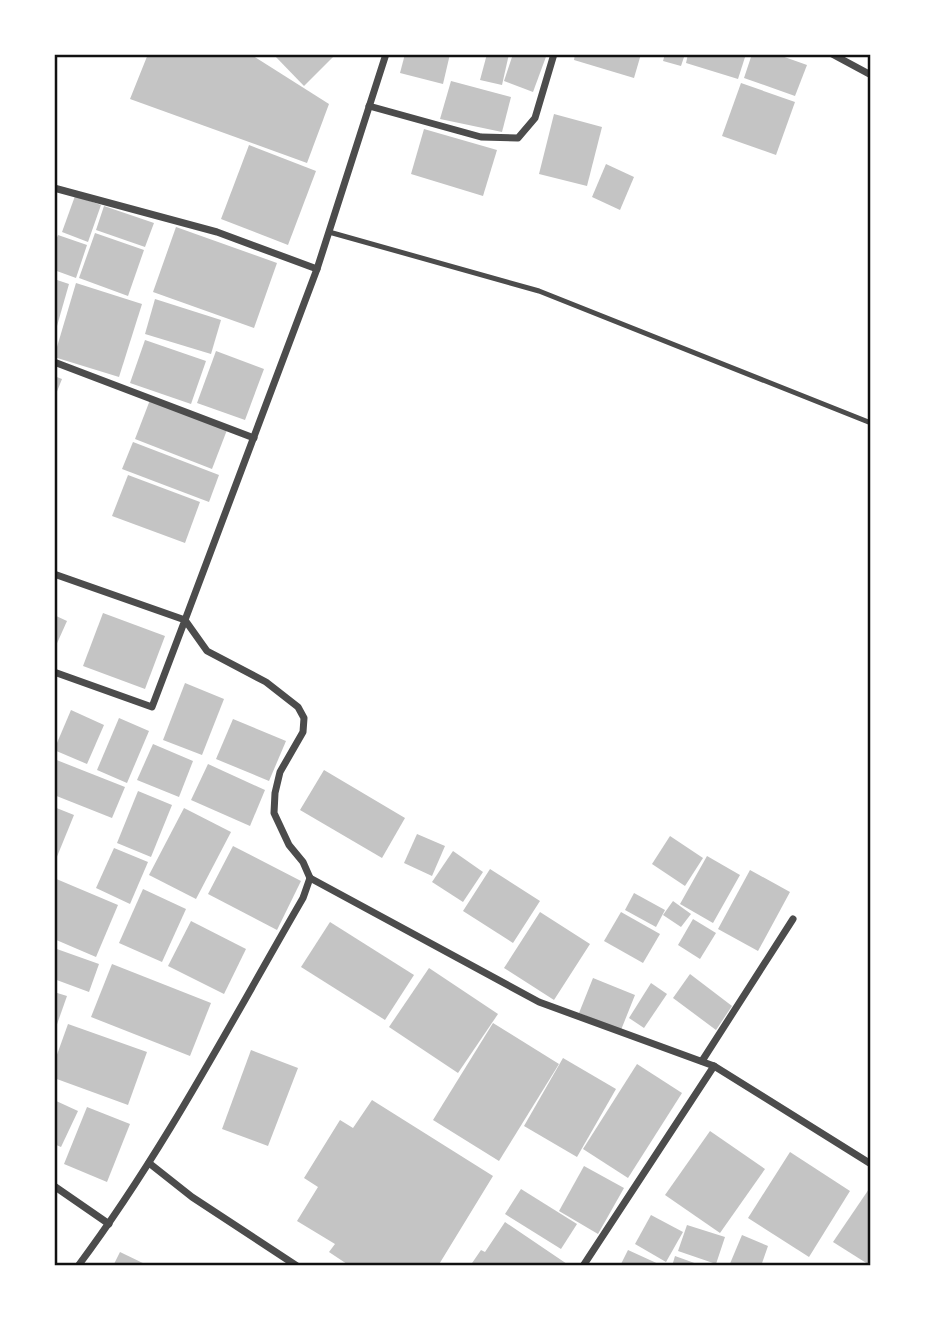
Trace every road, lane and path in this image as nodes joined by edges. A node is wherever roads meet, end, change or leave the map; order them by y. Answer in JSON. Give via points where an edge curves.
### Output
{"nodes":[{"id":1,"x":386,"y":54,"type":"edge"},
{"id":2,"x":554,"y":54,"type":"edge"},
{"id":3,"x":832,"y":54,"type":"edge"},
{"id":4,"x":871,"y":75,"type":"edge"},
{"id":5,"x":369,"y":106,"type":"junction"},
{"id":6,"x":54,"y":188,"type":"edge"},
{"id":7,"x":329,"y":232,"type":"junction"},
{"id":8,"x":317,"y":269,"type":"junction"},
{"id":9,"x":54,"y":362,"type":"edge"},
{"id":10,"x":871,"y":424,"type":"edge"},
{"id":11,"x":254,"y":438,"type":"junction"},
{"id":12,"x":54,"y":574,"type":"edge"},
{"id":13,"x":185,"y":620,"type":"junction"},
{"id":14,"x":54,"y":671,"type":"edge"},
{"id":15,"x":310,"y":878,"type":"junction"},
{"id":16,"x":793,"y":919,"type":"dead end"},
{"id":17,"x":702,"y":1062,"type":"junction"},
{"id":18,"x":714,"y":1066,"type":"junction"},
{"id":19,"x":149,"y":1164,"type":"junction"},
{"id":20,"x":871,"y":1164,"type":"edge"},
{"id":21,"x":54,"y":1186,"type":"edge"},
{"id":22,"x":109,"y":1224,"type":"junction"},
{"id":23,"x":78,"y":1266,"type":"edge"},
{"id":24,"x":296,"y":1266,"type":"edge"},
{"id":25,"x":583,"y":1266,"type":"edge"}],
"edges":[{"from":1,"to":5,"type":"street"},
{"from":2,"to":5,"type":"street","via":[[535,118],[518,138],[481,137]]},
{"from":3,"to":4,"type":"street"},
{"from":5,"to":7,"type":"street"},
{"from":6,"to":8,"type":"street","via":[[217,232]]},
{"from":7,"to":8,"type":"street"},
{"from":7,"to":10,"type":"lane","via":[[539,291]]},
{"from":8,"to":11,"type":"street"},
{"from":9,"to":11,"type":"street"},
{"from":11,"to":13,"type":"street"},
{"from":12,"to":13,"type":"street"},
{"from":13,"to":14,"type":"street","via":[[152,707]]},
{"from":13,"to":15,"type":"street","via":[[206,651],[266,682],[299,707],[303,732],[280,772],[274,813]]},
{"from":15,"to":17,"type":"street","via":[[539,1002]]},
{"from":15,"to":19,"type":"street","via":[[303,898]]},
{"from":16,"to":17,"type":"street"},
{"from":17,"to":18,"type":"street"},
{"from":18,"to":20,"type":"street"},
{"from":18,"to":25,"type":"street"},
{"from":19,"to":22,"type":"street"},
{"from":19,"to":24,"type":"street"},
{"from":21,"to":22,"type":"street"},
{"from":22,"to":23,"type":"street"}]}
